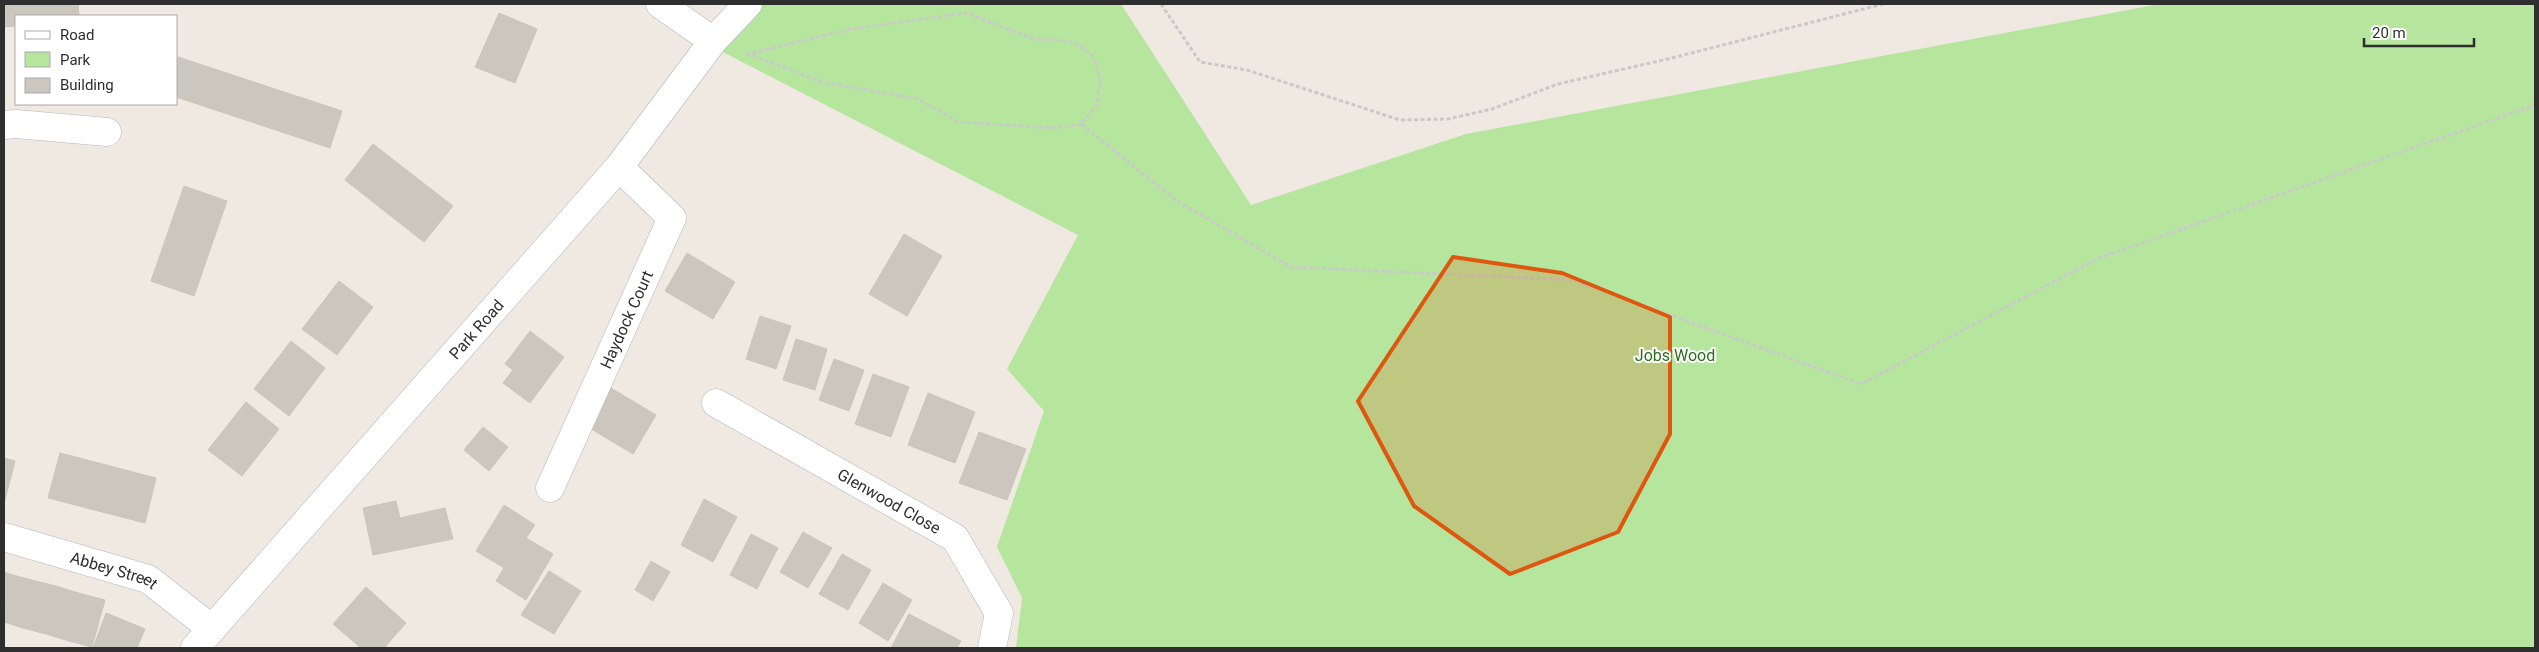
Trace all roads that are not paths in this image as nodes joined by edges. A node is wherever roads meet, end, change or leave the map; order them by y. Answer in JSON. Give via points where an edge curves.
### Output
{"nodes":[{"id":1,"x":660,"y":4,"type":"edge"},
{"id":2,"x":748,"y":4,"type":"edge"},
{"id":3,"x":713,"y":41,"type":"junction"},
{"id":4,"x":4,"y":125,"type":"edge"},
{"id":5,"x":107,"y":132,"type":"dead end"},
{"id":6,"x":619,"y":168,"type":"junction"},
{"id":7,"x":716,"y":403,"type":"dead end"},
{"id":8,"x":550,"y":488,"type":"dead end"},
{"id":9,"x":4,"y":536,"type":"edge"},
{"id":10,"x":204,"y":639,"type":"edge"},
{"id":11,"x":992,"y":648,"type":"edge"}],
"edges":[{"from":1,"to":3,"type":"street"},
{"from":2,"to":3,"type":"street","name":"Park Road"},
{"from":3,"to":6,"type":"street","name":"Park Road"},
{"from":4,"to":5,"type":"street"},
{"from":6,"to":8,"type":"street","name":"Haydock Court","via":[[672,218]]},
{"from":6,"to":10,"type":"street","name":"Park Road"},
{"from":7,"to":11,"type":"street","name":"Glenwood Close","via":[[955,538],[999,613]]},
{"from":9,"to":10,"type":"street","name":"Abbey Street","via":[[148,579]]}]}
